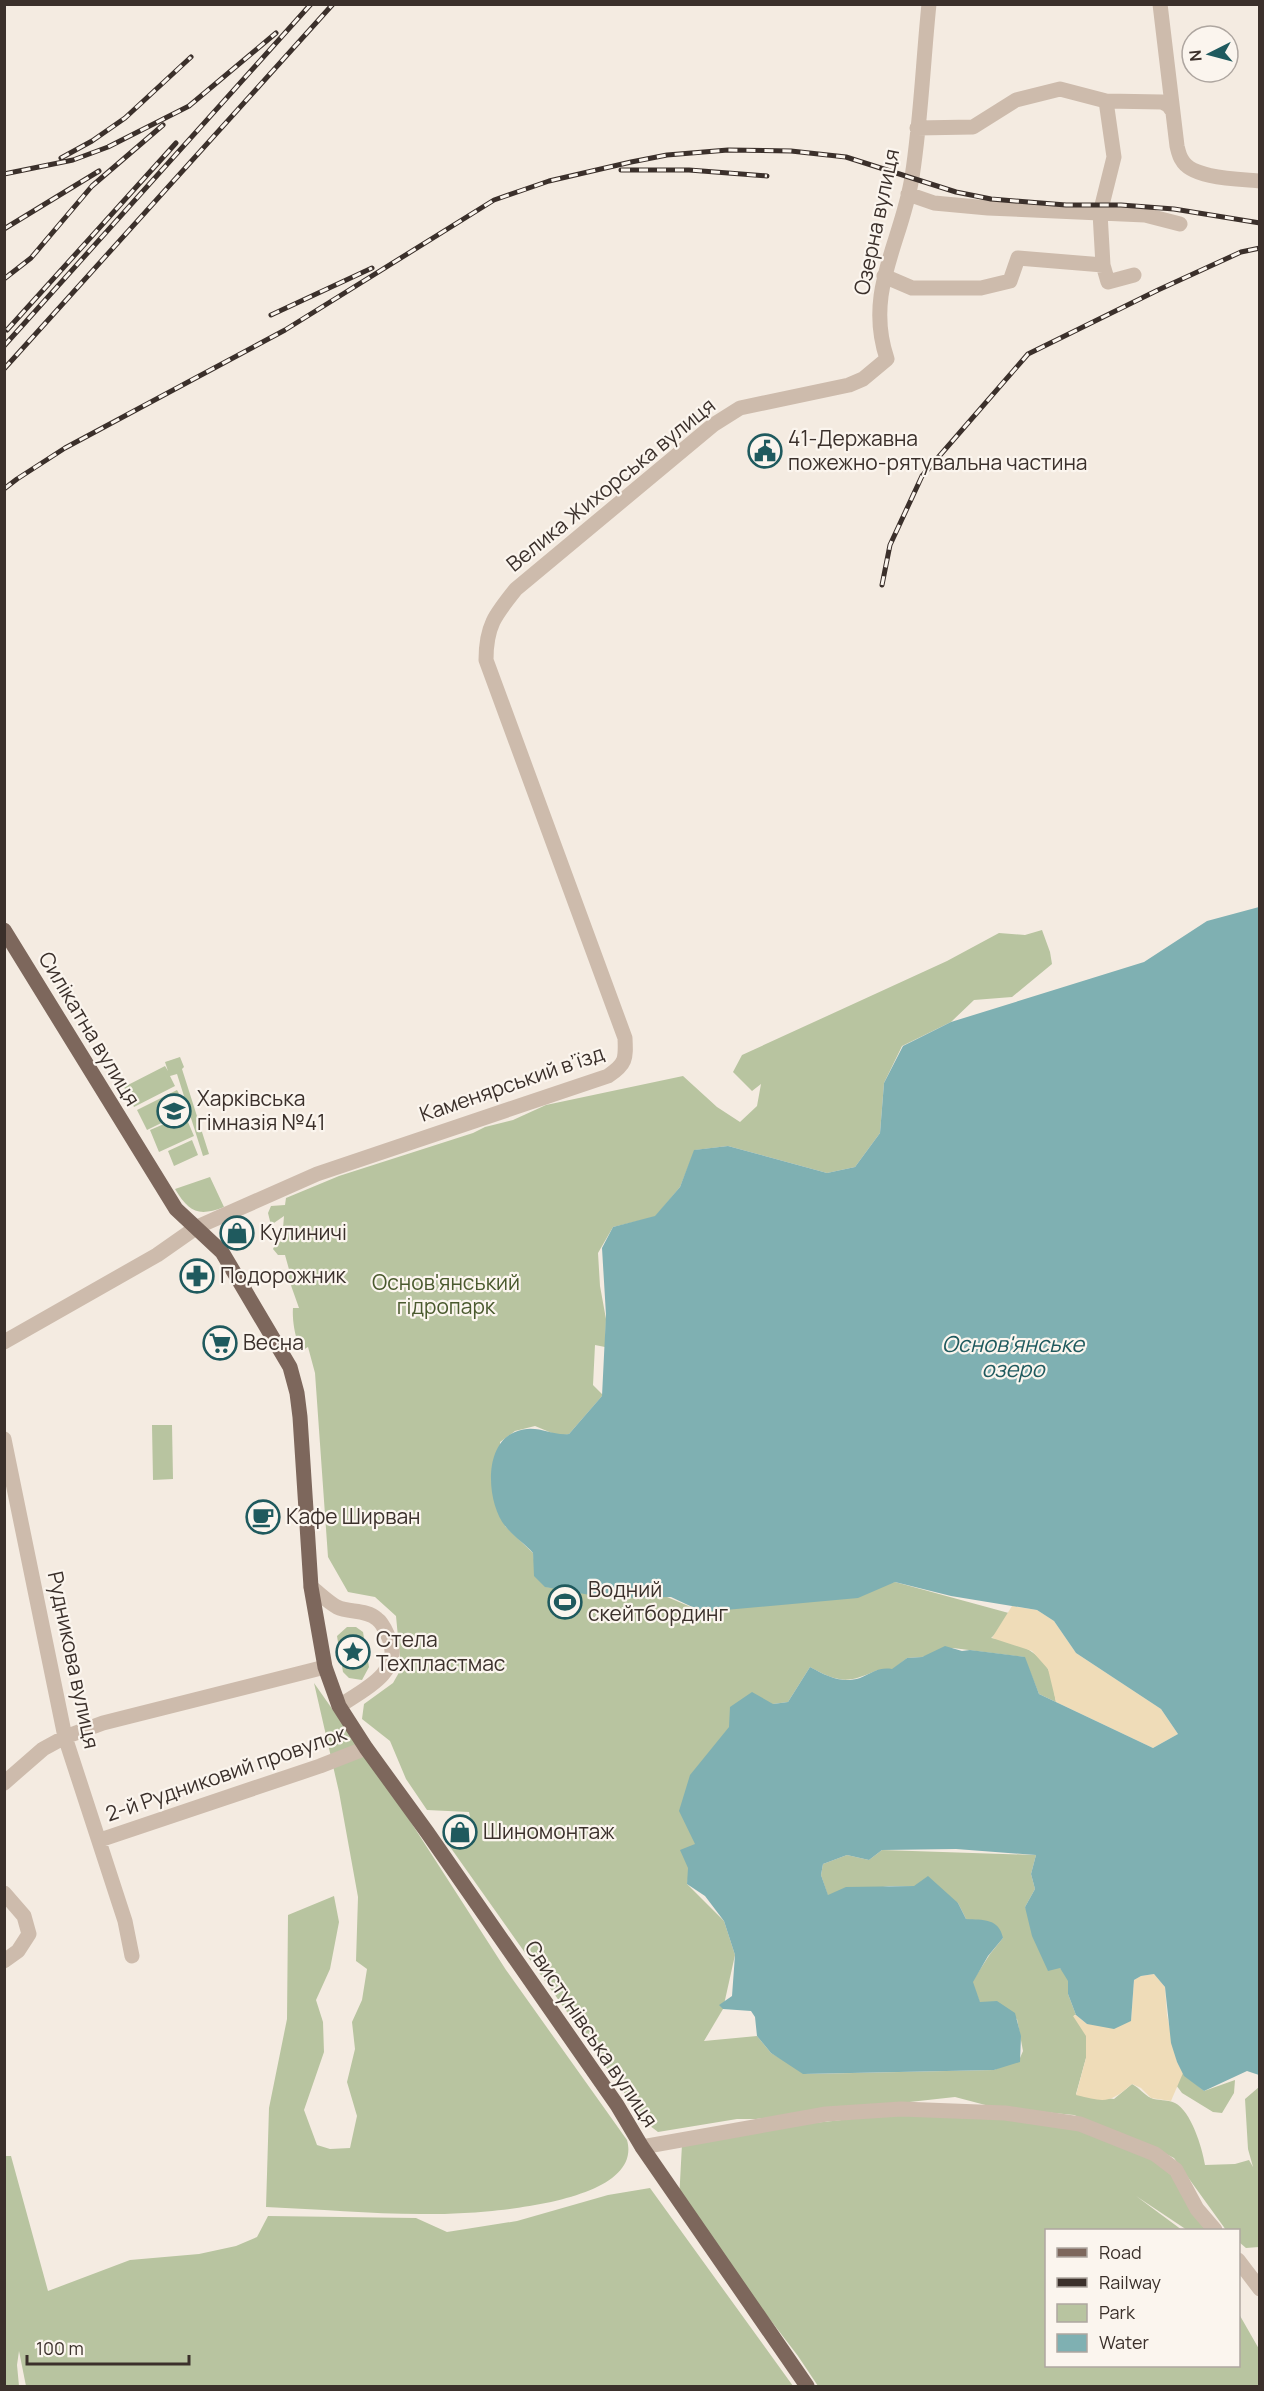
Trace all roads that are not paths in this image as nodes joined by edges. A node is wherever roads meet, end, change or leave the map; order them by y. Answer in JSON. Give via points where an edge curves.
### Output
{"nodes":[{"id":1,"x":929,"y":4,"type":"edge"},
{"id":2,"x":1160,"y":4,"type":"edge"},
{"id":3,"x":1106,"y":100,"type":"junction"},
{"id":4,"x":1173,"y":112,"type":"junction"},
{"id":5,"x":917,"y":128,"type":"junction"},
{"id":6,"x":1260,"y":181,"type":"edge"},
{"id":7,"x":908,"y":194,"type":"junction"},
{"id":8,"x":1100,"y":213,"type":"junction"},
{"id":9,"x":1180,"y":224,"type":"dead end"},
{"id":10,"x":1103,"y":265,"type":"junction"},
{"id":11,"x":1134,"y":275,"type":"dead end"},
{"id":12,"x":884,"y":276,"type":"junction"},
{"id":13,"x":887,"y":359,"type":"joint"},
{"id":14,"x":486,"y":640,"type":"joint"},
{"id":15,"x":4,"y":930,"type":"edge"},
{"id":16,"x":197,"y":1227,"type":"junction"},
{"id":17,"x":4,"y":1342,"type":"edge"},
{"id":18,"x":4,"y":1439,"type":"edge"},
{"id":19,"x":311,"y":1587,"type":"junction"},
{"id":20,"x":325,"y":1667,"type":"junction"},
{"id":21,"x":339,"y":1706,"type":"junction"},
{"id":22,"x":65,"y":1737,"type":"junction"},
{"id":23,"x":366,"y":1748,"type":"junction"},
{"id":24,"x":4,"y":1783,"type":"edge"},
{"id":25,"x":100,"y":1840,"type":"junction"},
{"id":26,"x":4,"y":1893,"type":"edge"},
{"id":27,"x":132,"y":1956,"type":"dead end"},
{"id":28,"x":4,"y":1961,"type":"edge"},
{"id":29,"x":642,"y":2147,"type":"junction"},
{"id":30,"x":1214,"y":2229,"type":"edge"},
{"id":31,"x":1240,"y":2261,"type":"edge"},
{"id":32,"x":1260,"y":2289,"type":"edge"},
{"id":33,"x":807,"y":2386,"type":"edge"}],
"edges":[{"from":1,"to":5,"type":"street","name":"Озерна вулиця"},
{"from":2,"to":4,"type":"street"},
{"from":3,"to":4,"type":"street","name":"Озерна вулиця","via":[[1162,102]]},
{"from":3,"to":5,"type":"street","name":"Озерна вулиця","via":[[1060,89],[1016,100],[973,127]]},
{"from":3,"to":8,"type":"street","via":[[1114,157]]},
{"from":4,"to":6,"type":"street","via":[[1182,161],[1194,171]]},
{"from":5,"to":7,"type":"street","name":"Озерна вулиця"},
{"from":7,"to":8,"type":"street","via":[[934,203]]},
{"from":7,"to":12,"type":"street","name":"Озерна вулиця"},
{"from":8,"to":9,"type":"street","via":[[1145,215]]},
{"from":8,"to":10,"type":"street"},
{"from":10,"to":11,"type":"street","via":[[1108,282]]},
{"from":10,"to":12,"type":"street","via":[[1018,258],[1010,281],[981,288],[912,288]]},
{"from":12,"to":13,"type":"street","name":"Озерна вулиця","via":[[880,339]]},
{"from":13,"to":14,"type":"street","name":"Велика Жихорська вулиця","via":[[849,385],[740,408],[713,425],[516,590],[495,615]]},
{"from":14,"to":16,"type":"street","name":"Каменярський в’їзд","via":[[486,660],[626,1038],[621,1068],[608,1076],[317,1174]]},
{"from":15,"to":16,"type":"main road","name":"Силікатна вулиця","via":[[176,1209]]},
{"from":16,"to":17,"type":"street","via":[[157,1255]]},
{"from":16,"to":19,"type":"main road","name":"Силікатна вулиця","via":[[222,1252],[290,1368],[300,1417]]},
{"from":18,"to":22,"type":"street","name":"Рудникова вулиця"},
{"from":19,"to":20,"type":"main road","name":"Силікатна вулиця"},
{"from":19,"to":21,"type":"street","via":[[338,1607],[377,1618],[391,1643],[388,1671]]},
{"from":20,"to":21,"type":"main road","name":"Силікатна вулиця"},
{"from":20,"to":22,"type":"street","via":[[124,1718]]},
{"from":21,"to":23,"type":"main road","name":"Свистунівська вулиця"},
{"from":22,"to":24,"type":"street","via":[[43,1749]]},
{"from":22,"to":25,"type":"street","name":"Рудникова вулиця"},
{"from":23,"to":25,"type":"street","name":"2-й Рудниковий провулок"},
{"from":23,"to":29,"type":"main road","name":"Свистунівська вулиця","via":[[428,1832]]},
{"from":25,"to":27,"type":"street","name":"Рудникова вулиця"},
{"from":26,"to":28,"type":"street","via":[[24,1916],[29,1934]]},
{"from":29,"to":30,"type":"street","via":[[826,2114],[901,2109],[1005,2114],[1080,2124],[1155,2154],[1176,2170],[1197,2209]]},
{"from":29,"to":33,"type":"main road","name":"Свистунівська вулиця"},
{"from":31,"to":32,"type":"street"}]}
